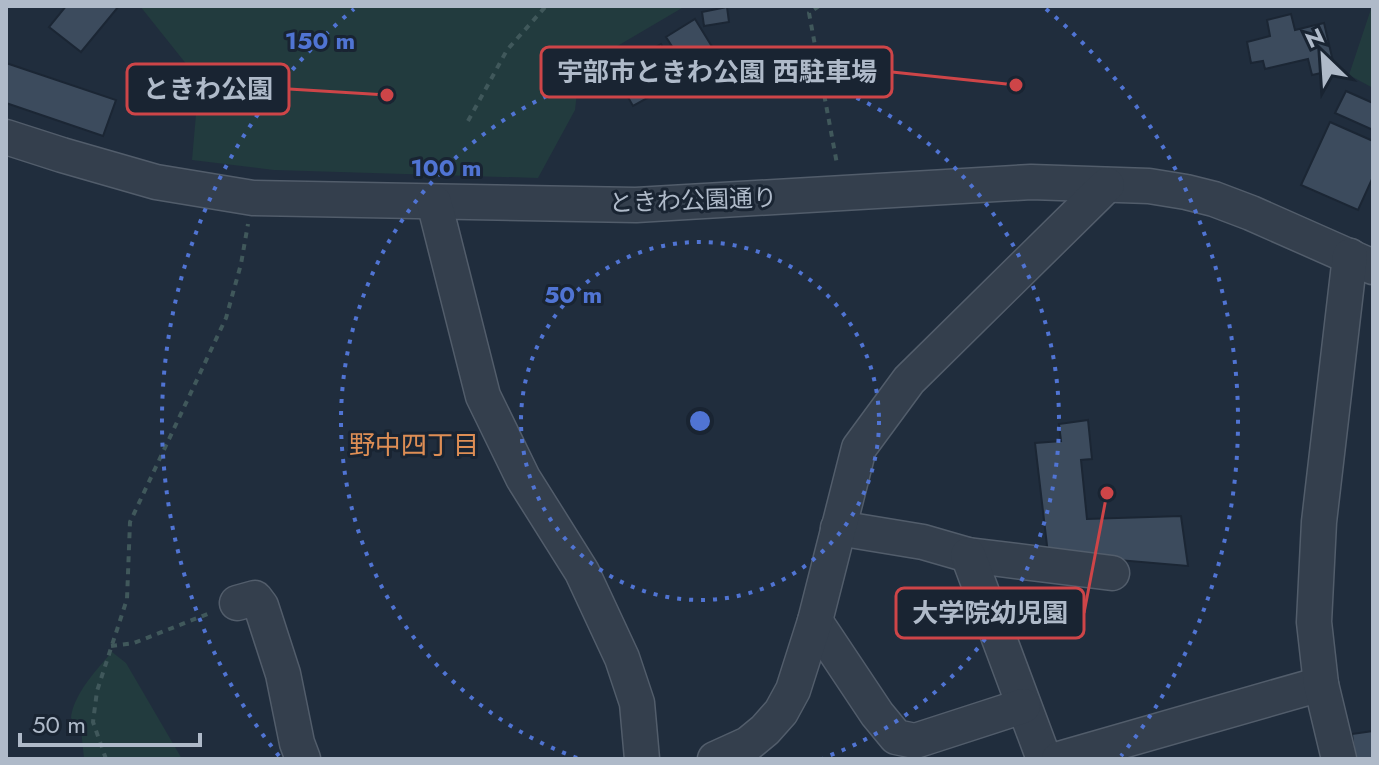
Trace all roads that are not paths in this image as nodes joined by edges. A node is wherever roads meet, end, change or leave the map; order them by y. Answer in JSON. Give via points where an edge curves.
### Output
{"nodes":[{"id":1,"x":6,"y":137,"type":"edge"},
{"id":2,"x":1107,"y":185,"type":"junction"},
{"id":3,"x":434,"y":202,"type":"junction"},
{"id":4,"x":1362,"y":262,"type":"edge"},
{"id":5,"x":838,"y":528,"type":"junction"},
{"id":6,"x":968,"y":555,"type":"junction"},
{"id":7,"x":1112,"y":573,"type":"dead end"},
{"id":8,"x":237,"y":603,"type":"road end"},
{"id":9,"x":815,"y":621,"type":"junction"},
{"id":10,"x":1321,"y":684,"type":"junction"},
{"id":11,"x":1023,"y":706,"type":"junction"},
{"id":12,"x":918,"y":750,"type":"edge"},
{"id":13,"x":303,"y":759,"type":"edge"},
{"id":14,"x":642,"y":759,"type":"edge"},
{"id":15,"x":715,"y":759,"type":"edge"},
{"id":16,"x":1044,"y":759,"type":"edge"},
{"id":17,"x":1059,"y":759,"type":"edge"},
{"id":18,"x":1339,"y":759,"type":"edge"}],
"edges":[{"from":1,"to":3,"type":"street","name":"ときわ公園通り","via":[[156,182],[253,198]]},
{"from":2,"to":3,"type":"street","name":"ときわ公園通り","via":[[1031,182],[636,205]]},
{"from":2,"to":4,"type":"street","name":"ときわ公園通り","via":[[1149,186],[1214,199]]},
{"from":2,"to":5,"type":"street","via":[[909,380],[859,448]]},
{"from":3,"to":14,"type":"street","via":[[483,396],[523,478],[582,572],[622,658],[637,703]]},
{"from":4,"to":10,"type":"street","via":[[1319,522],[1314,622]]},
{"from":5,"to":6,"type":"street"},
{"from":5,"to":9,"type":"street"},
{"from":6,"to":7,"type":"street"},
{"from":6,"to":11,"type":"street"},
{"from":8,"to":13,"type":"street","via":[[255,598],[261,606]]},
{"from":9,"to":12,"type":"street","via":[[877,714],[896,737]]},
{"from":9,"to":15,"type":"street","via":[[781,712],[748,744]]},
{"from":10,"to":17,"type":"street"},
{"from":10,"to":18,"type":"street"},
{"from":11,"to":12,"type":"street"},
{"from":11,"to":16,"type":"street"}]}
